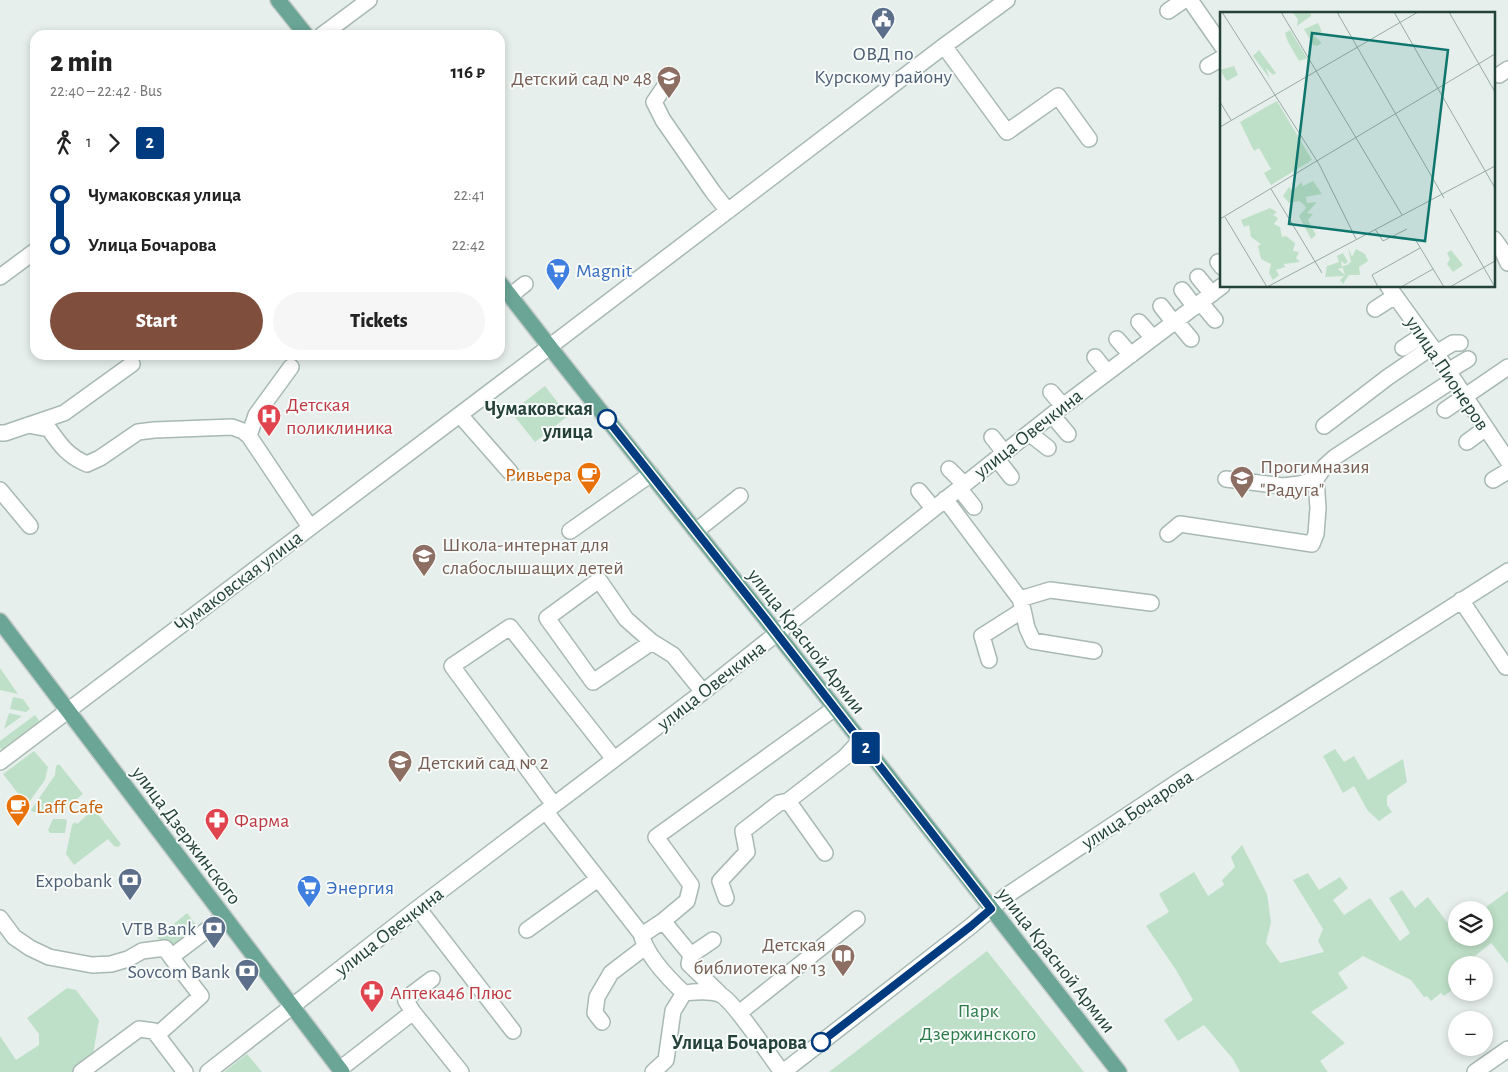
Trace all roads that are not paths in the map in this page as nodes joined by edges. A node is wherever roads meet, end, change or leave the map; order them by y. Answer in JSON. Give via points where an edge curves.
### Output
{"nodes":[{"id":1,"x":278,"y":0,"type":"edge"},
{"id":2,"x":369,"y":0,"type":"edge"},
{"id":3,"x":1007,"y":0,"type":"edge"},
{"id":4,"x":1184,"y":0,"type":"edge"},
{"id":5,"x":1190,"y":0,"type":"edge"},
{"id":6,"x":1168,"y":10,"type":"dead end"},
{"id":7,"x":302,"y":30,"type":"edge"},
{"id":8,"x":329,"y":30,"type":"edge"},
{"id":9,"x":1220,"y":43,"type":"edge"},
{"id":10,"x":944,"y":46,"type":"junction"},
{"id":11,"x":1220,"y":59,"type":"edge"},
{"id":12,"x":1208,"y":66,"type":"dead end"},
{"id":13,"x":669,"y":80,"type":"dead end"},
{"id":14,"x":1089,"y":139,"type":"dead end"},
{"id":15,"x":728,"y":211,"type":"junction"},
{"id":16,"x":1496,"y":242,"type":"edge"},
{"id":17,"x":30,"y":255,"type":"edge"},
{"id":18,"x":1508,"y":263,"type":"edge"},
{"id":19,"x":0,"y":277,"type":"edge"},
{"id":20,"x":1198,"y":277,"type":"dead end"},
{"id":21,"x":526,"y":284,"type":"dead end"},
{"id":22,"x":505,"y":290,"type":"edge"},
{"id":23,"x":1182,"y":290,"type":"dead end"},
{"id":24,"x":1391,"y":291,"type":"edge"},
{"id":25,"x":510,"y":296,"type":"junction"},
{"id":26,"x":1207,"y":298,"type":"edge"},
{"id":27,"x":1161,"y":306,"type":"dead end"},
{"id":28,"x":1376,"y":309,"type":"dead end"},
{"id":29,"x":1215,"y":320,"type":"dead end"},
{"id":30,"x":1139,"y":322,"type":"dead end"},
{"id":31,"x":1175,"y":322,"type":"junction"},
{"id":32,"x":1153,"y":338,"type":"junction"},
{"id":33,"x":1117,"y":339,"type":"dead end"},
{"id":34,"x":1192,"y":339,"type":"dead end"},
{"id":35,"x":1460,"y":344,"type":"dead end"},
{"id":36,"x":1430,"y":345,"type":"junction"},
{"id":37,"x":550,"y":347,"type":"junction"},
{"id":38,"x":1403,"y":348,"type":"dead end"},
{"id":39,"x":1131,"y":355,"type":"junction"},
{"id":40,"x":1094,"y":357,"type":"dead end"},
{"id":41,"x":1468,"y":358,"type":"dead end"},
{"id":42,"x":132,"y":364,"type":"dead end"},
{"id":43,"x":291,"y":366,"type":"dead end"},
{"id":44,"x":1508,"y":367,"type":"edge"},
{"id":45,"x":1107,"y":372,"type":"junction"},
{"id":46,"x":1451,"y":376,"type":"junction"},
{"id":47,"x":1051,"y":392,"type":"dead end"},
{"id":48,"x":1464,"y":397,"type":"junction"},
{"id":49,"x":1057,"y":410,"type":"junction"},
{"id":50,"x":1445,"y":410,"type":"dead end"},
{"id":51,"x":460,"y":415,"type":"junction"},
{"id":52,"x":28,"y":425,"type":"junction"},
{"id":53,"x":1324,"y":426,"type":"dead end"},
{"id":54,"x":1486,"y":428,"type":"junction"},
{"id":55,"x":0,"y":433,"type":"edge"},
{"id":56,"x":1029,"y":433,"type":"junction"},
{"id":57,"x":1068,"y":434,"type":"dead end"},
{"id":58,"x":249,"y":436,"type":"junction"},
{"id":59,"x":992,"y":437,"type":"dead end"},
{"id":60,"x":1466,"y":442,"type":"dead end"},
{"id":61,"x":1048,"y":448,"type":"dead end"},
{"id":62,"x":1001,"y":456,"type":"junction"},
{"id":63,"x":1507,"y":461,"type":"edge"},
{"id":64,"x":950,"y":469,"type":"dead end"},
{"id":65,"x":510,"y":472,"type":"dead end"},
{"id":66,"x":650,"y":474,"type":"junction"},
{"id":67,"x":1011,"y":477,"type":"dead end"},
{"id":68,"x":1226,"y":479,"type":"dead end"},
{"id":69,"x":1316,"y":479,"type":"junction"},
{"id":70,"x":1493,"y":480,"type":"dead end"},
{"id":71,"x":962,"y":486,"type":"junction"},
{"id":72,"x":0,"y":490,"type":"edge"},
{"id":73,"x":918,"y":492,"type":"dead end"},
{"id":74,"x":740,"y":496,"type":"dead end"},
{"id":75,"x":939,"y":504,"type":"junction"},
{"id":76,"x":974,"y":506,"type":"dead end"},
{"id":77,"x":30,"y":526,"type":"dead end"},
{"id":78,"x":310,"y":527,"type":"junction"},
{"id":79,"x":570,"y":531,"type":"dead end"},
{"id":80,"x":696,"y":531,"type":"junction"},
{"id":81,"x":1168,"y":534,"type":"dead end"},
{"id":82,"x":1508,"y":571,"type":"edge"},
{"id":83,"x":1461,"y":600,"type":"junction"},
{"id":84,"x":1151,"y":603,"type":"dead end"},
{"id":85,"x":1021,"y":605,"type":"junction"},
{"id":86,"x":0,"y":621,"type":"edge"},
{"id":87,"x":776,"y":633,"type":"junction"},
{"id":88,"x":652,"y":642,"type":"junction"},
{"id":89,"x":1094,"y":651,"type":"dead end"},
{"id":90,"x":990,"y":660,"type":"dead end"},
{"id":91,"x":1506,"y":667,"type":"dead end"},
{"id":92,"x":703,"y":692,"type":"junction"},
{"id":93,"x":835,"y":708,"type":"junction"},
{"id":94,"x":67,"y":711,"type":"junction"},
{"id":95,"x":860,"y":741,"type":"junction"},
{"id":96,"x":614,"y":759,"type":"junction"},
{"id":97,"x":0,"y":762,"type":"edge"},
{"id":98,"x":788,"y":801,"type":"junction"},
{"id":99,"x":550,"y":808,"type":"junction"},
{"id":100,"x":825,"y":853,"type":"dead end"},
{"id":101,"x":598,"y":879,"type":"junction"},
{"id":102,"x":726,"y":898,"type":"dead end"},
{"id":103,"x":418,"y":908,"type":"junction"},
{"id":104,"x":991,"y":909,"type":"junction"},
{"id":105,"x":224,"y":917,"type":"junction"},
{"id":106,"x":0,"y":918,"type":"edge"},
{"id":107,"x":856,"y":920,"type":"dead end"},
{"id":108,"x":663,"y":921,"type":"junction"},
{"id":109,"x":527,"y":930,"type":"dead end"},
{"id":110,"x":639,"y":939,"type":"junction"},
{"id":111,"x":713,"y":940,"type":"dead end"},
{"id":112,"x":691,"y":955,"type":"junction"},
{"id":113,"x":172,"y":957,"type":"junction"},
{"id":114,"x":432,"y":979,"type":"dead end"},
{"id":115,"x":684,"y":993,"type":"junction"},
{"id":116,"x":719,"y":994,"type":"junction"},
{"id":117,"x":292,"y":1007,"type":"junction"},
{"id":118,"x":413,"y":1012,"type":"junction"},
{"id":119,"x":739,"y":1014,"type":"junction"},
{"id":120,"x":602,"y":1022,"type":"dead end"},
{"id":121,"x":513,"y":1031,"type":"dead end"},
{"id":122,"x":158,"y":1035,"type":"junction"},
{"id":123,"x":1508,"y":1049,"type":"edge"},
{"id":124,"x":341,"y":1070,"type":"edge"},
{"id":125,"x":81,"y":1072,"type":"edge"},
{"id":126,"x":185,"y":1072,"type":"edge"},
{"id":127,"x":208,"y":1072,"type":"edge"},
{"id":128,"x":461,"y":1072,"type":"edge"},
{"id":129,"x":653,"y":1072,"type":"edge"},
{"id":130,"x":782,"y":1072,"type":"edge"},
{"id":131,"x":1119,"y":1072,"type":"edge"},
{"id":132,"x":1475,"y":1072,"type":"edge"}],
"edges":[{"from":1,"to":7,"type":"main road"},
{"from":2,"to":8,"type":"street"},
{"from":3,"to":10,"type":"street","name":"Чумаковская улица"},
{"from":4,"to":6,"type":"street"},
{"from":5,"to":9,"type":"street"},
{"from":10,"to":14,"type":"street","via":[[1007,132],[1058,96]]},
{"from":10,"to":15,"type":"street","name":"Чумаковская улица"},
{"from":11,"to":12,"type":"street"},
{"from":13,"to":15,"type":"street","via":[[654,102],[663,120]]},
{"from":15,"to":37,"type":"street","name":"Чумаковская улица"},
{"from":16,"to":18,"type":"street"},
{"from":17,"to":19,"type":"street"},
{"from":20,"to":26,"type":"street"},
{"from":21,"to":25,"type":"street"},
{"from":22,"to":25,"type":"main road","name":"улица Красной Армии"},
{"from":23,"to":26,"type":"street"},
{"from":24,"to":28,"type":"street"},
{"from":24,"to":36,"type":"street","name":"улица Пионеров"},
{"from":25,"to":37,"type":"main road","name":"улица Красной Армии"},
{"from":26,"to":29,"type":"street"},
{"from":26,"to":31,"type":"street","name":"улица Овечкина"},
{"from":27,"to":31,"type":"street"},
{"from":30,"to":32,"type":"street"},
{"from":31,"to":32,"type":"street","name":"улица Овечкина"},
{"from":31,"to":34,"type":"street"},
{"from":32,"to":39,"type":"street","name":"улица Овечкина"},
{"from":33,"to":39,"type":"street"},
{"from":35,"to":36,"type":"street"},
{"from":36,"to":38,"type":"street"},
{"from":36,"to":46,"type":"street","name":"улица Пионеров"},
{"from":36,"to":53,"type":"street"},
{"from":37,"to":51,"type":"street","name":"Чумаковская улица"},
{"from":37,"to":66,"type":"main road","name":"улица Красной Армии"},
{"from":39,"to":45,"type":"street","name":"улица Овечкина"},
{"from":40,"to":45,"type":"street"},
{"from":41,"to":46,"type":"street"},
{"from":42,"to":52,"type":"street","via":[[64,413]]},
{"from":43,"to":58,"type":"street","via":[[256,415]]},
{"from":44,"to":48,"type":"street"},
{"from":45,"to":49,"type":"street","name":"улица Овечкина"},
{"from":46,"to":48,"type":"street","name":"улица Пионеров"},
{"from":46,"to":69,"type":"street","via":[[1335,458]]},
{"from":47,"to":49,"type":"street"},
{"from":48,"to":50,"type":"street"},
{"from":48,"to":54,"type":"street","name":"улица Пионеров"},
{"from":49,"to":56,"type":"street","name":"улица Овечкина"},
{"from":49,"to":57,"type":"street"},
{"from":51,"to":65,"type":"street"},
{"from":51,"to":78,"type":"street","name":"Чумаковская улица"},
{"from":52,"to":55,"type":"street"},
{"from":52,"to":58,"type":"street","via":[[50,429],[74,459],[87,464],[138,432],[232,427]]},
{"from":54,"to":60,"type":"street"},
{"from":54,"to":63,"type":"street","name":"улица Пионеров"},
{"from":56,"to":61,"type":"street"},
{"from":56,"to":62,"type":"street","name":"улица Овечкина"},
{"from":58,"to":78,"type":"street"},
{"from":59,"to":62,"type":"street"},
{"from":62,"to":67,"type":"street"},
{"from":62,"to":71,"type":"street","name":"улица Овечкина"},
{"from":63,"to":70,"type":"street"},
{"from":64,"to":71,"type":"street"},
{"from":66,"to":79,"type":"street"},
{"from":66,"to":80,"type":"main road","name":"улица Красной Армии"},
{"from":68,"to":69,"type":"street","via":[[1283,486]]},
{"from":69,"to":81,"type":"street","via":[[1318,508],[1312,544],[1180,524]]},
{"from":71,"to":75,"type":"street","name":"улица Овечкина"},
{"from":71,"to":76,"type":"street"},
{"from":72,"to":77,"type":"street"},
{"from":73,"to":75,"type":"street"},
{"from":74,"to":80,"type":"street"},
{"from":75,"to":85,"type":"street"},
{"from":75,"to":87,"type":"street","name":"улица Овечкина"},
{"from":78,"to":94,"type":"street","name":"Чумаковская улица"},
{"from":80,"to":87,"type":"main road","name":"улица Красной Армии"},
{"from":82,"to":83,"type":"street","name":"улица Бочарова"},
{"from":83,"to":91,"type":"street"},
{"from":83,"to":104,"type":"street","name":"улица Бочарова","via":[[1185,777]]},
{"from":84,"to":85,"type":"street","via":[[1050,590]]},
{"from":85,"to":89,"type":"street","via":[[1033,641]]},
{"from":85,"to":90,"type":"street","via":[[982,636]]},
{"from":86,"to":94,"type":"main road","name":"улица Дзержинского"},
{"from":87,"to":92,"type":"street","name":"улица Овечкина"},
{"from":87,"to":93,"type":"main road","name":"улица Красной Армии"},
{"from":88,"to":88,"type":"street","via":[[626,619],[599,580],[547,618],[593,682]]},
{"from":88,"to":92,"type":"street","via":[[673,655]]},
{"from":92,"to":96,"type":"street","name":"улица Овечкина"},
{"from":93,"to":95,"type":"main road","name":"улица Красной Армии"},
{"from":93,"to":108,"type":"street","via":[[656,836],[691,884],[687,901]]},
{"from":94,"to":97,"type":"street","name":"Чумаковская улица"},
{"from":94,"to":105,"type":"main road","name":"улица Дзержинского"},
{"from":95,"to":98,"type":"street"},
{"from":95,"to":104,"type":"main road","name":"улица Красной Армии"},
{"from":96,"to":99,"type":"street","name":"улица Овечкина"},
{"from":96,"to":99,"type":"street","via":[[510,627],[452,666]]},
{"from":98,"to":100,"type":"street"},
{"from":98,"to":102,"type":"street","via":[[779,802],[743,831],[747,852],[720,882]]},
{"from":99,"to":101,"type":"street"},
{"from":99,"to":103,"type":"street","name":"улица Овечкина"},
{"from":101,"to":109,"type":"street"},
{"from":101,"to":110,"type":"street"},
{"from":103,"to":117,"type":"street","name":"улица Овечкина"},
{"from":103,"to":121,"type":"street"},
{"from":104,"to":130,"type":"street","name":"улица Бочарова"},
{"from":104,"to":131,"type":"main road","name":"улица Красной Армии"},
{"from":105,"to":113,"type":"street"},
{"from":105,"to":117,"type":"main road","name":"улица Дзержинского"},
{"from":106,"to":113,"type":"street","via":[[14,937],[49,957],[92,965],[112,964],[142,951],[164,948]]},
{"from":107,"to":119,"type":"street"},
{"from":108,"to":110,"type":"street"},
{"from":108,"to":112,"type":"street"},
{"from":110,"to":115,"type":"street","via":[[671,982]]},
{"from":110,"to":120,"type":"street","via":[[611,973],[597,997],[595,1014]]},
{"from":111,"to":112,"type":"street"},
{"from":112,"to":116,"type":"street","via":[[689,964]]},
{"from":113,"to":122,"type":"street","via":[[201,996]]},
{"from":114,"to":118,"type":"street","via":[[406,1001]]},
{"from":115,"to":116,"type":"street"},
{"from":115,"to":129,"type":"street","via":[[673,1011],[666,1060]]},
{"from":116,"to":119,"type":"street"},
{"from":117,"to":124,"type":"main road","name":"улица Дзержинского"},
{"from":117,"to":127,"type":"street","name":"улица Овечкина"},
{"from":118,"to":124,"type":"street"},
{"from":118,"to":128,"type":"street"},
{"from":119,"to":130,"type":"street"},
{"from":122,"to":125,"type":"street","via":[[154,1031],[138,1029]]},
{"from":122,"to":126,"type":"street"},
{"from":123,"to":132,"type":"street"}]}
